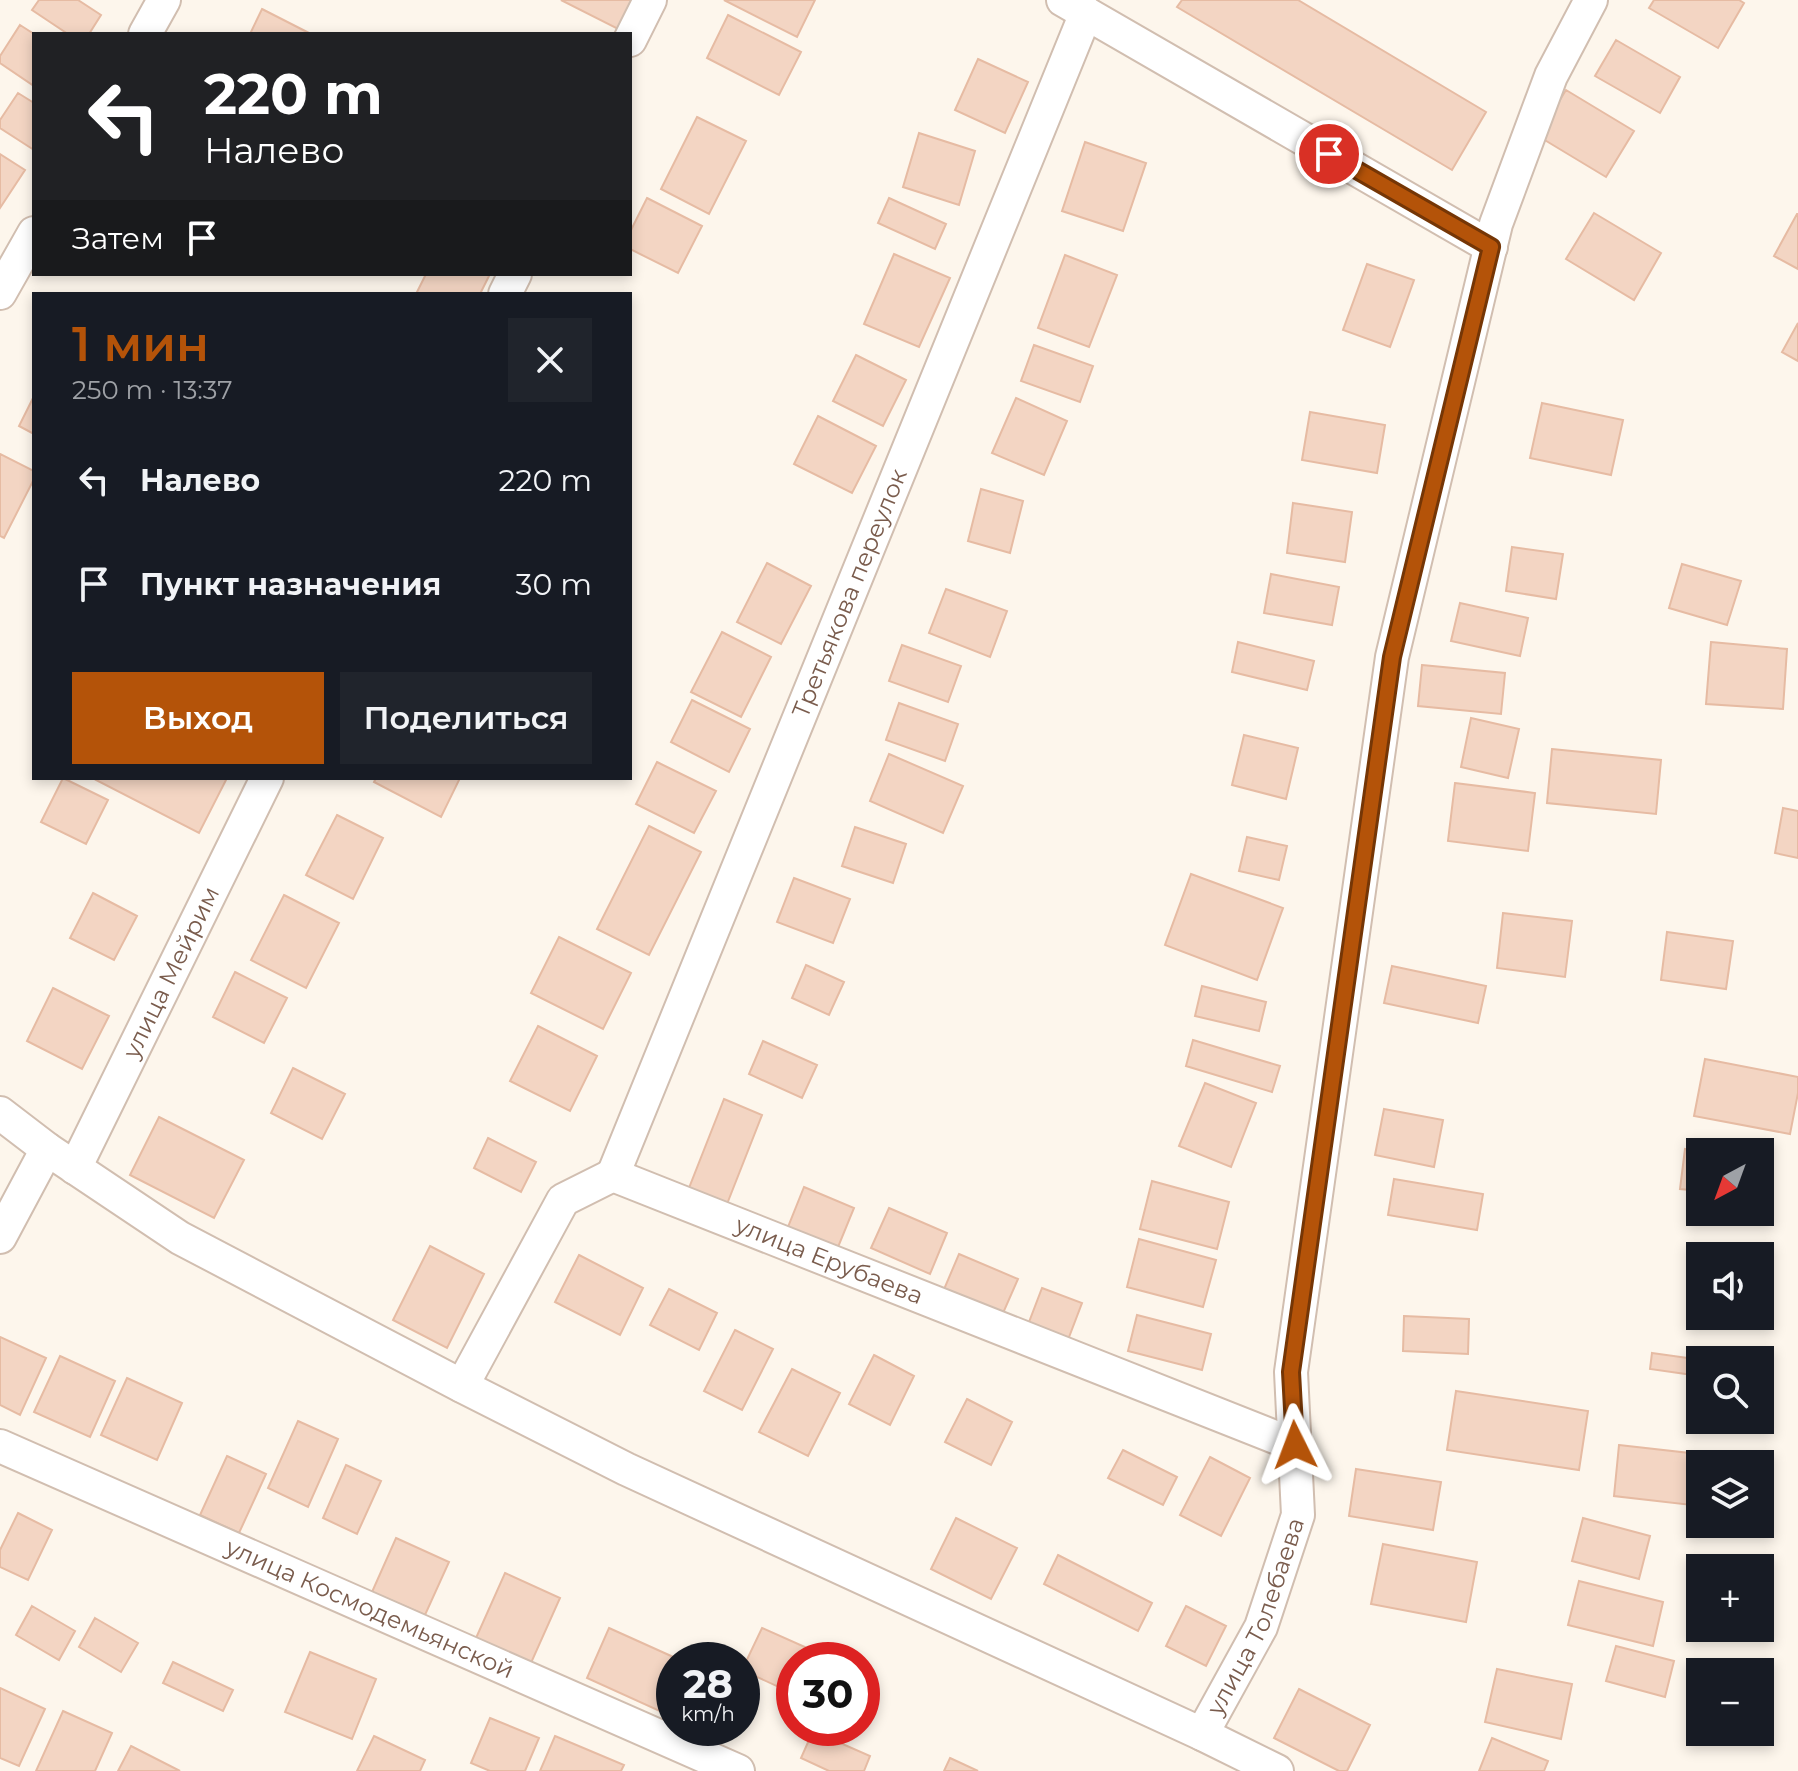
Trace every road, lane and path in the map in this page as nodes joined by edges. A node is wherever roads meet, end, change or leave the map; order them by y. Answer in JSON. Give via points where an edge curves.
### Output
{"nodes":[{"id":1,"x":164,"y":0,"type":"edge"},
{"id":2,"x":650,"y":0,"type":"edge"},
{"id":3,"x":1591,"y":0,"type":"edge"},
{"id":4,"x":1074,"y":7,"type":"edge"},
{"id":5,"x":146,"y":32,"type":"edge"},
{"id":6,"x":632,"y":36,"type":"edge"},
{"id":7,"x":32,"y":237,"type":"edge"},
{"id":8,"x":1491,"y":247,"type":"junction"},
{"id":9,"x":0,"y":293,"type":"edge"},
{"id":10,"x":266,"y":780,"type":"edge"},
{"id":11,"x":0,"y":1113,"type":"edge"},
{"id":12,"x":47,"y":1149,"type":"junction"},
{"id":13,"x":75,"y":1168,"type":"junction"},
{"id":14,"x":613,"y":1175,"type":"junction"},
{"id":15,"x":0,"y":1237,"type":"edge"},
{"id":16,"x":462,"y":1386,"type":"junction"},
{"id":17,"x":1295,"y":1445,"type":"junction"},
{"id":18,"x":0,"y":1446,"type":"edge"},
{"id":19,"x":1202,"y":1734,"type":"junction"},
{"id":20,"x":738,"y":1771,"type":"edge"},
{"id":21,"x":1277,"y":1771,"type":"edge"}],
"edges":[{"from":1,"to":5,"type":"street"},
{"from":2,"to":6,"type":"street"},
{"from":3,"to":8,"type":"street","name":"улица Толебаева","via":[[1551,76]]},
{"from":4,"to":8,"type":"street"},
{"from":4,"to":14,"type":"street","name":"Третьякова переулок"},
{"from":7,"to":9,"type":"street"},
{"from":8,"to":17,"type":"street","name":"улица Толебаева","via":[[1392,657],[1291,1372]]},
{"from":10,"to":13,"type":"street","name":"улица Мейрим"},
{"from":11,"to":12,"type":"street"},
{"from":12,"to":13,"type":"street"},
{"from":12,"to":15,"type":"street"},
{"from":13,"to":16,"type":"street","via":[[180,1238]]},
{"from":14,"to":16,"type":"street","via":[[563,1200]]},
{"from":14,"to":17,"type":"street","name":"улица Ерубаева"},
{"from":16,"to":19,"type":"street","via":[[626,1469]]},
{"from":17,"to":19,"type":"street","name":"улица Толебаева","via":[[1298,1515],[1261,1627]]},
{"from":18,"to":20,"type":"street","name":"улица Космодемьянской"},
{"from":19,"to":21,"type":"street"}]}
